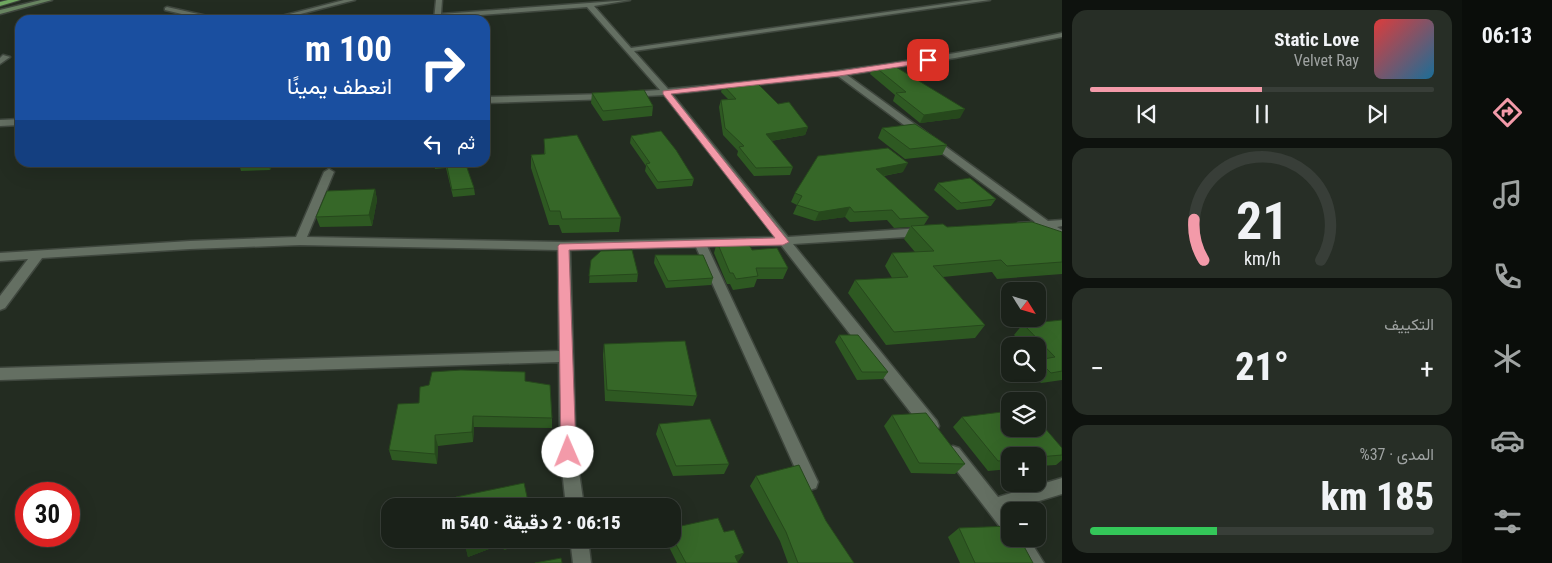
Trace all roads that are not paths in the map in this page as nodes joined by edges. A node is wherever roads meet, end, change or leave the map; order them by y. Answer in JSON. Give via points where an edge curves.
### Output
{"nodes":[{"id":1,"x":18,"y":0,"type":"edge"},
{"id":2,"x":40,"y":0,"type":"edge"},
{"id":3,"x":49,"y":0,"type":"edge"},
{"id":4,"x":352,"y":0,"type":"edge"},
{"id":5,"x":439,"y":0,"type":"edge"},
{"id":6,"x":627,"y":0,"type":"edge"},
{"id":7,"x":987,"y":0,"type":"edge"},
{"id":8,"x":589,"y":5,"type":"junction"},
{"id":9,"x":167,"y":8,"type":"dead end"},
{"id":10,"x":1,"y":9,"type":"edge"},
{"id":11,"x":310,"y":11,"type":"junction"},
{"id":12,"x":196,"y":15,"type":"edge"},
{"id":13,"x":292,"y":15,"type":"edge"},
{"id":14,"x":309,"y":15,"type":"edge"},
{"id":15,"x":437,"y":15,"type":"edge"},
{"id":16,"x":472,"y":15,"type":"edge"},
{"id":17,"x":1062,"y":35,"type":"edge"},
{"id":18,"x":629,"y":50,"type":"junction"},
{"id":19,"x":839,"y":73,"type":"junction"},
{"id":20,"x":666,"y":92,"type":"junction"},
{"id":21,"x":490,"y":100,"type":"edge"},
{"id":22,"x":329,"y":172,"type":"dead end"},
{"id":23,"x":1062,"y":223,"type":"edge"},
{"id":24,"x":1046,"y":224,"type":"junction"},
{"id":25,"x":1007,"y":226,"type":"edge"},
{"id":26,"x":930,"y":232,"type":"edge"},
{"id":27,"x":1062,"y":236,"type":"edge"},
{"id":28,"x":300,"y":242,"type":"junction"},
{"id":29,"x":783,"y":242,"type":"junction"},
{"id":30,"x":700,"y":243,"type":"junction"},
{"id":31,"x":564,"y":246,"type":"junction"},
{"id":32,"x":38,"y":255,"type":"junction"},
{"id":33,"x":0,"y":257,"type":"edge"},
{"id":34,"x":0,"y":305,"type":"edge"},
{"id":35,"x":566,"y":356,"type":"junction"},
{"id":36,"x":0,"y":374,"type":"edge"},
{"id":37,"x":810,"y":482,"type":"dead end"},
{"id":38,"x":1062,"y":486,"type":"edge"},
{"id":39,"x":574,"y":498,"type":"edge"},
{"id":40,"x":996,"y":506,"type":"junction"},
{"id":41,"x":1001,"y":513,"type":"edge"},
{"id":42,"x":1024,"y":547,"type":"edge"},
{"id":43,"x":580,"y":548,"type":"edge"},
{"id":44,"x":582,"y":563,"type":"edge"},
{"id":45,"x":1035,"y":563,"type":"edge"}],
"edges":[{"from":1,"to":10,"type":"highway"},
{"from":2,"to":10,"type":"main road"},
{"from":3,"to":10,"type":"main road"},
{"from":4,"to":11,"type":"street"},
{"from":5,"to":15,"type":"street"},
{"from":6,"to":8,"type":"street"},
{"from":7,"to":18,"type":"street"},
{"from":8,"to":16,"type":"street"},
{"from":8,"to":18,"type":"street"},
{"from":9,"to":12,"type":"street"},
{"from":11,"to":13,"type":"street"},
{"from":11,"to":14,"type":"street"},
{"from":17,"to":19,"type":"street","via":[[946,58]]},
{"from":18,"to":20,"type":"street"},
{"from":19,"to":20,"type":"street"},
{"from":19,"to":24,"type":"street"},
{"from":20,"to":21,"type":"street","via":[[600,98]]},
{"from":20,"to":29,"type":"street"},
{"from":22,"to":28,"type":"street"},
{"from":23,"to":24,"type":"street"},
{"from":24,"to":25,"type":"street"},
{"from":24,"to":27,"type":"street"},
{"from":26,"to":29,"type":"street"},
{"from":28,"to":31,"type":"street"},
{"from":28,"to":32,"type":"street"},
{"from":29,"to":30,"type":"street"},
{"from":29,"to":40,"type":"street"},
{"from":30,"to":31,"type":"street"},
{"from":30,"to":37,"type":"street"},
{"from":31,"to":35,"type":"street"},
{"from":32,"to":33,"type":"street"},
{"from":32,"to":34,"type":"street"},
{"from":35,"to":36,"type":"street"},
{"from":35,"to":39,"type":"street","via":[[568,452]]},
{"from":38,"to":40,"type":"street"},
{"from":40,"to":41,"type":"street"},
{"from":42,"to":45,"type":"street"},
{"from":43,"to":44,"type":"street"}]}
